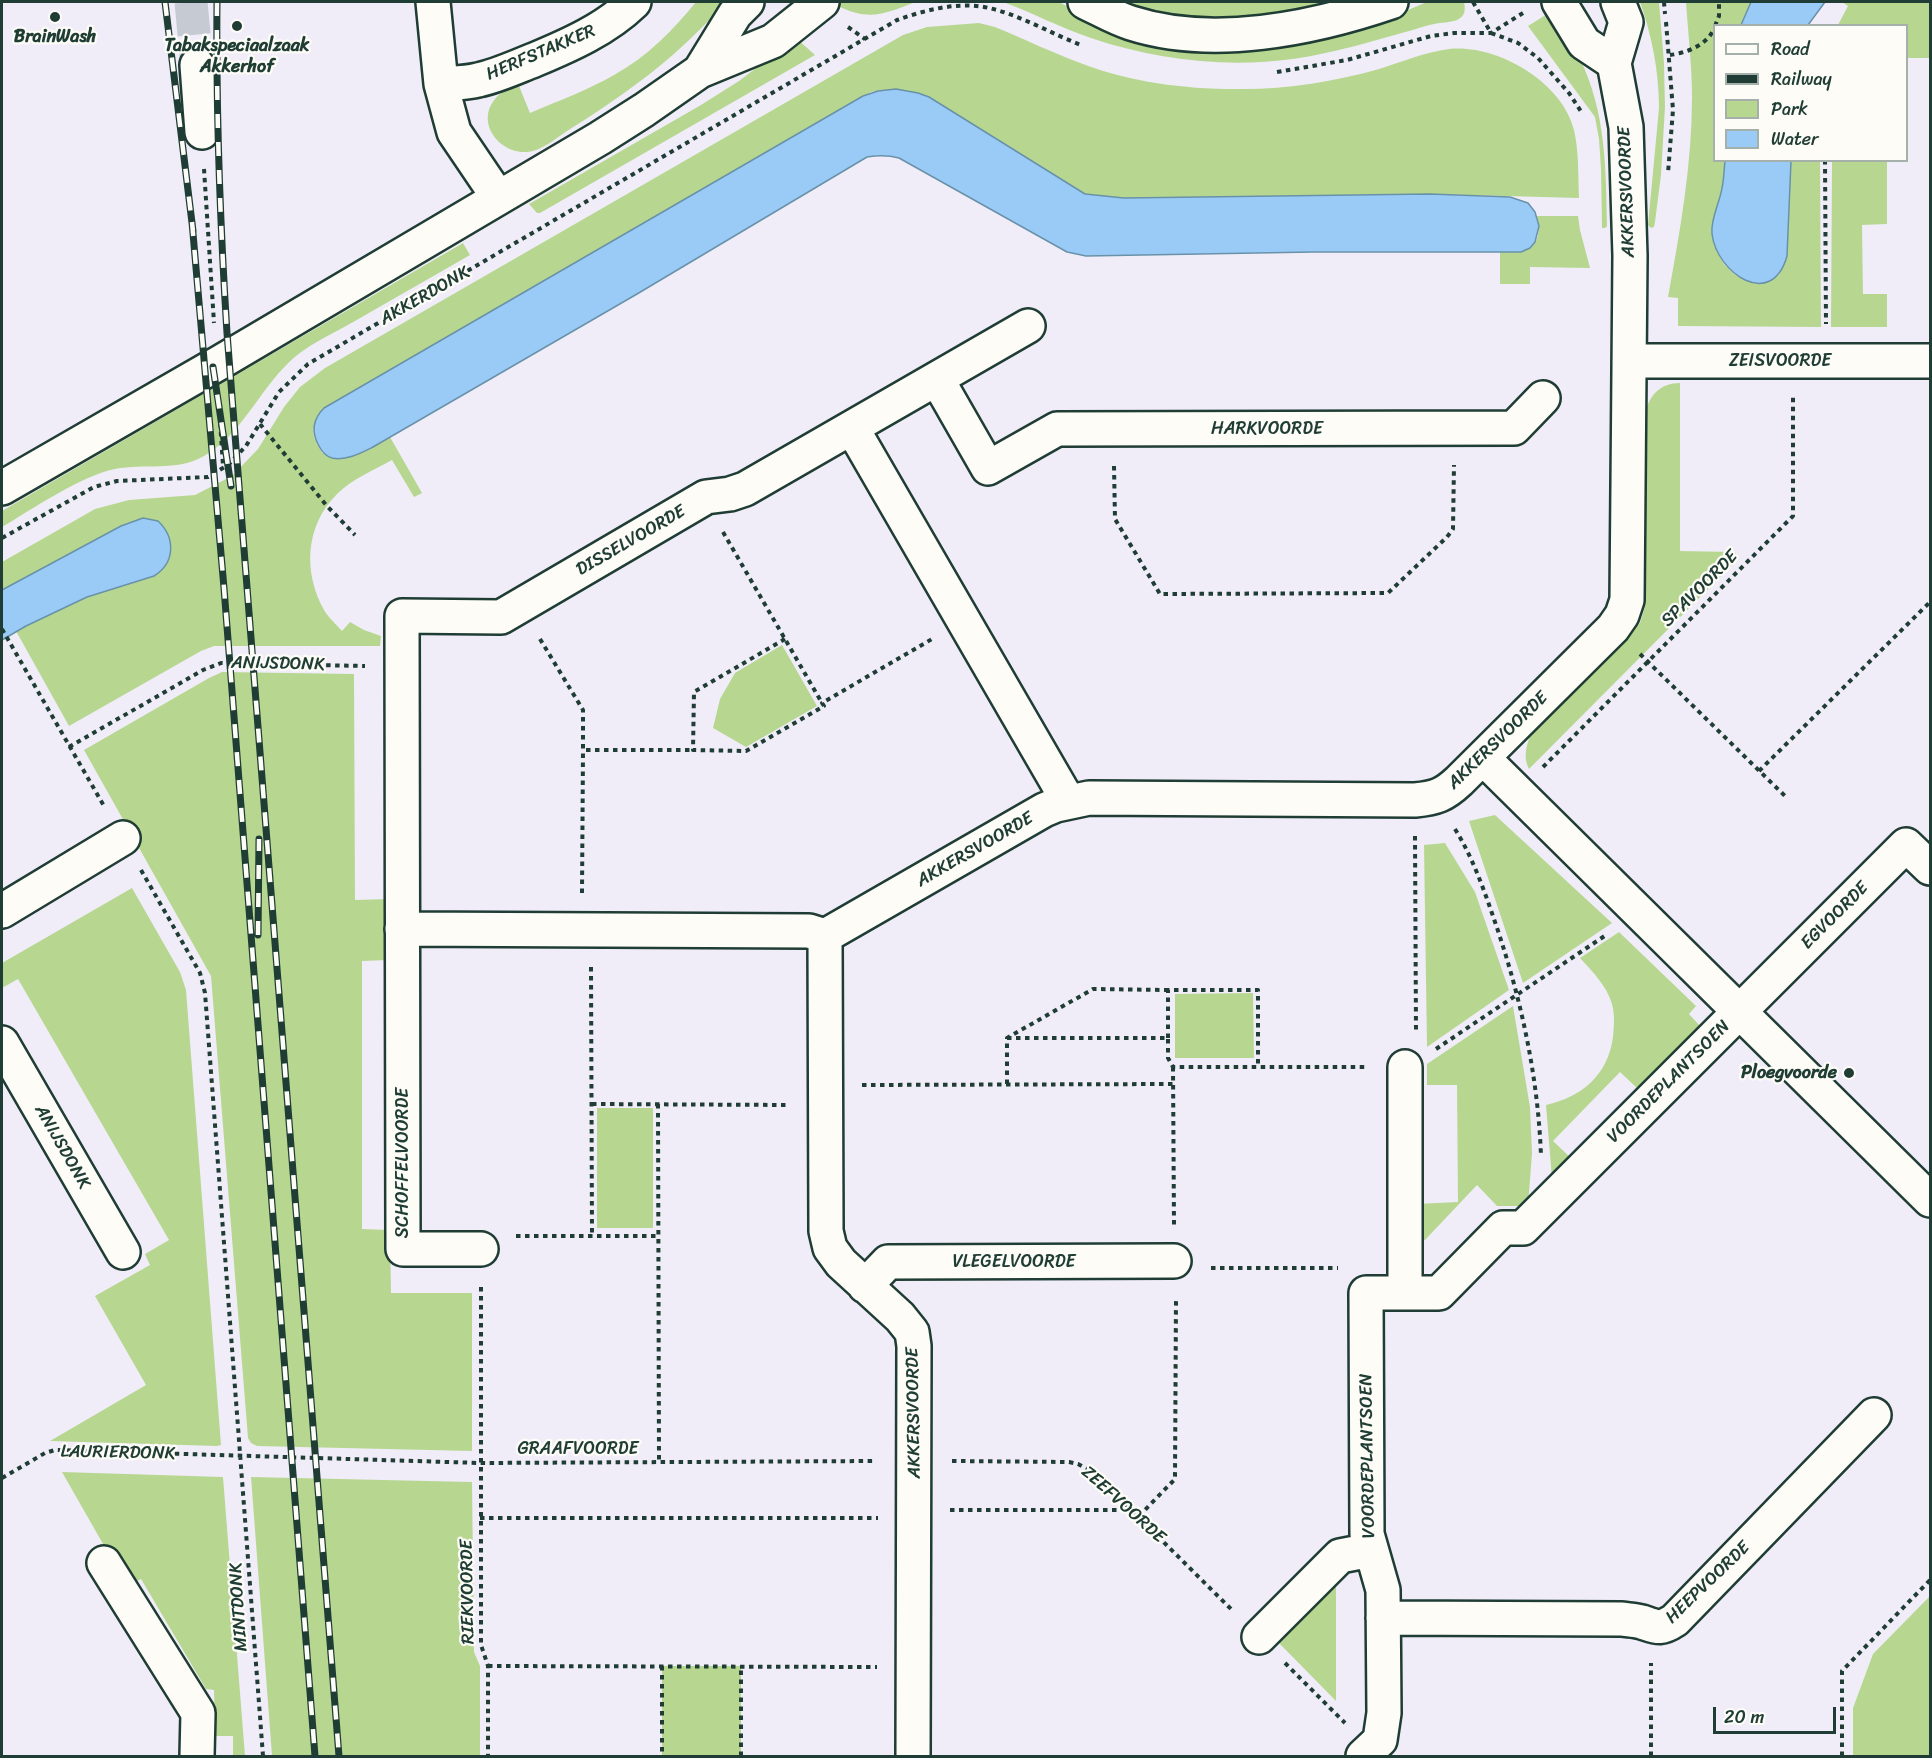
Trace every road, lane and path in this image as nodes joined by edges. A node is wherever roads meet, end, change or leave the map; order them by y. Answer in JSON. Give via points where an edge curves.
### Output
{"nodes":[{"id":1,"x":434,"y":2,"type":"edge"},
{"id":2,"x":634,"y":2,"type":"edge"},
{"id":3,"x":747,"y":2,"type":"edge"},
{"id":4,"x":822,"y":2,"type":"edge"},
{"id":5,"x":1085,"y":2,"type":"edge"},
{"id":6,"x":1391,"y":2,"type":"edge"},
{"id":7,"x":1473,"y":2,"type":"edge"},
{"id":8,"x":1559,"y":2,"type":"edge"},
{"id":9,"x":1618,"y":2,"type":"edge"},
{"id":10,"x":1719,"y":2,"type":"edge"},
{"id":11,"x":1716,"y":24,"type":"edge"},
{"id":12,"x":1713,"y":33,"type":"edge"},
{"id":13,"x":865,"y":39,"type":"dead end"},
{"id":14,"x":1670,"y":56,"type":"dead end"},
{"id":15,"x":1614,"y":63,"type":"junction"},
{"id":16,"x":197,"y":65,"type":"tunnel mouth"},
{"id":17,"x":700,"y":71,"type":"junction"},
{"id":18,"x":441,"y":84,"type":"junction"},
{"id":19,"x":1584,"y":118,"type":"dead end"},
{"id":20,"x":202,"y":132,"type":"joint"},
{"id":21,"x":1825,"y":162,"type":"edge"},
{"id":22,"x":498,"y":197,"type":"junction"},
{"id":23,"x":1028,"y":326,"type":"dead end"},
{"id":24,"x":1629,"y":361,"type":"junction"},
{"id":25,"x":1793,"y":361,"type":"junction"},
{"id":26,"x":1826,"y":361,"type":"junction"},
{"id":27,"x":1930,"y":361,"type":"edge"},
{"id":28,"x":216,"y":364,"type":"junction"},
{"id":29,"x":937,"y":379,"type":"junction"},
{"id":30,"x":1544,"y":398,"type":"dead end"},
{"id":31,"x":260,"y":424,"type":"junction"},
{"id":32,"x":852,"y":428,"type":"junction"},
{"id":33,"x":1454,"y":428,"type":"junction"},
{"id":34,"x":1114,"y":429,"type":"junction"},
{"id":35,"x":224,"y":467,"type":"junction"},
{"id":36,"x":2,"y":488,"type":"edge"},
{"id":37,"x":704,"y":498,"type":"junction"},
{"id":38,"x":355,"y":535,"type":"dead end"},
{"id":39,"x":2,"y":538,"type":"edge"},
{"id":40,"x":1930,"y":602,"type":"edge"},
{"id":41,"x":521,"y":606,"type":"junction"},
{"id":42,"x":402,"y":616,"type":"joint"},
{"id":43,"x":964,"y":620,"type":"junction"},
{"id":44,"x":1613,"y":628,"type":"junction"},
{"id":45,"x":2,"y":629,"type":"edge"},
{"id":46,"x":785,"y":639,"type":"junction"},
{"id":47,"x":1647,"y":662,"type":"junction"},
{"id":48,"x":401,"y":667,"type":"junction"},
{"id":49,"x":822,"y":703,"type":"junction"},
{"id":50,"x":69,"y":747,"type":"junction"},
{"id":51,"x":583,"y":750,"type":"junction"},
{"id":52,"x":693,"y":750,"type":"junction"},
{"id":53,"x":1483,"y":758,"type":"junction"},
{"id":54,"x":1759,"y":771,"type":"junction"},
{"id":55,"x":1518,"y":792,"type":"junction"},
{"id":56,"x":1785,"y":797,"type":"dead end"},
{"id":57,"x":1426,"y":798,"type":"junction"},
{"id":58,"x":1068,"y":801,"type":"junction"},
{"id":59,"x":123,"y":838,"type":"junction"},
{"id":60,"x":1930,"y":868,"type":"edge"},
{"id":61,"x":2,"y":911,"type":"edge"},
{"id":62,"x":1639,"y":912,"type":"junction"},
{"id":63,"x":402,"y":929,"type":"junction"},
{"id":64,"x":586,"y":930,"type":"junction"},
{"id":65,"x":825,"y":936,"type":"junction"},
{"id":66,"x":1168,"y":990,"type":"junction"},
{"id":67,"x":1518,"y":995,"type":"junction"},
{"id":68,"x":1740,"y":1011,"type":"junction"},
{"id":69,"x":1007,"y":1038,"type":"junction"},
{"id":70,"x":1168,"y":1038,"type":"junction"},
{"id":71,"x":2,"y":1043,"type":"edge"},
{"id":72,"x":1412,"y":1066,"type":"junction"},
{"id":73,"x":1258,"y":1067,"type":"junction"},
{"id":74,"x":1007,"y":1084,"type":"junction"},
{"id":75,"x":1173,"y":1084,"type":"dead end"},
{"id":76,"x":826,"y":1095,"type":"junction"},
{"id":77,"x":592,"y":1104,"type":"junction"},
{"id":78,"x":658,"y":1104,"type":"junction"},
{"id":79,"x":1930,"y":1200,"type":"edge"},
{"id":80,"x":1540,"y":1210,"type":"junction"},
{"id":81,"x":592,"y":1236,"type":"junction"},
{"id":82,"x":658,"y":1236,"type":"junction"},
{"id":83,"x":481,"y":1249,"type":"junction"},
{"id":84,"x":123,"y":1252,"type":"dead end"},
{"id":85,"x":1187,"y":1265,"type":"joint"},
{"id":86,"x":865,"y":1286,"type":"junction"},
{"id":87,"x":1366,"y":1293,"type":"junction"},
{"id":88,"x":1405,"y":1293,"type":"junction"},
{"id":89,"x":1874,"y":1415,"type":"dead end"},
{"id":90,"x":242,"y":1456,"type":"junction"},
{"id":91,"x":914,"y":1461,"type":"junction"},
{"id":92,"x":480,"y":1463,"type":"junction"},
{"id":93,"x":659,"y":1463,"type":"junction"},
{"id":94,"x":2,"y":1478,"type":"edge"},
{"id":95,"x":1132,"y":1509,"type":"junction"},
{"id":96,"x":915,"y":1514,"type":"junction"},
{"id":97,"x":480,"y":1518,"type":"junction"},
{"id":98,"x":1371,"y":1550,"type":"junction"},
{"id":99,"x":104,"y":1563,"type":"dead end"},
{"id":100,"x":1930,"y":1580,"type":"edge"},
{"id":101,"x":1383,"y":1618,"type":"junction"},
{"id":102,"x":1651,"y":1626,"type":"junction"},
{"id":103,"x":1259,"y":1637,"type":"junction"},
{"id":104,"x":488,"y":1666,"type":"junction"},
{"id":105,"x":662,"y":1666,"type":"junction"},
{"id":106,"x":741,"y":1666,"type":"junction"},
{"id":107,"x":914,"y":1667,"type":"junction"},
{"id":108,"x":1367,"y":1753,"type":"edge"},
{"id":109,"x":197,"y":1756,"type":"edge"},
{"id":110,"x":263,"y":1756,"type":"edge"},
{"id":111,"x":488,"y":1756,"type":"edge"},
{"id":112,"x":662,"y":1756,"type":"edge"},
{"id":113,"x":741,"y":1756,"type":"edge"},
{"id":114,"x":913,"y":1756,"type":"edge"},
{"id":115,"x":1651,"y":1756,"type":"edge"},
{"id":116,"x":1842,"y":1756,"type":"edge"}],
"edges":[{"from":1,"to":18,"type":"street"},
{"from":2,"to":18,"type":"street","name":"HERFSTAKKER","via":[[578,41],[478,80]]},
{"from":3,"to":17,"type":"street","via":[[735,14]]},
{"from":4,"to":17,"type":"street","via":[[773,41]]},
{"from":5,"to":6,"type":"street","via":[[1149,28],[1232,35],[1321,22]]},
{"from":7,"to":19,"type":"path","via":[[1491,33],[1518,43],[1538,58],[1576,102]]},
{"from":8,"to":15,"type":"street","via":[[1584,43]]},
{"from":9,"to":15,"type":"street","name":"AKKERSVOORDE","via":[[1626,22]]},
{"from":10,"to":11,"type":"path"},
{"from":12,"to":14,"type":"path","via":[[1688,52]]},
{"from":13,"to":31,"type":"path","name":"AKKERDONK","via":[[308,364],[279,392]]},
{"from":15,"to":24,"type":"street","name":"AKKERSVOORDE","via":[[1626,127]]},
{"from":16,"to":20,"type":"street"},
{"from":17,"to":22,"type":"street","via":[[617,127]]},
{"from":18,"to":22,"type":"street","via":[[454,132]]},
{"from":20,"to":28,"type":"path"},
{"from":21,"to":26,"type":"path"},
{"from":22,"to":28,"type":"street"},
{"from":23,"to":29,"type":"street","name":"DISSELVOORDE"},
{"from":24,"to":25,"type":"street","name":"ZEISVOORDE"},
{"from":24,"to":44,"type":"street","name":"AKKERSVOORDE","via":[[1627,600]]},
{"from":25,"to":26,"type":"street","name":"ZEISVOORDE"},
{"from":25,"to":47,"type":"path","name":"SPAVOORDE","via":[[1793,516]]},
{"from":26,"to":27,"type":"street","name":"ZEISVOORDE"},
{"from":28,"to":35,"type":"path"},
{"from":28,"to":36,"type":"street"},
{"from":29,"to":32,"type":"street","name":"DISSELVOORDE"},
{"from":29,"to":34,"type":"street","name":"HARKVOORDE","via":[[988,468],[1057,429]]},
{"from":30,"to":33,"type":"street","name":"HARKVOORDE","via":[[1514,428]]},
{"from":31,"to":35,"type":"path","name":"AKKERDONK","via":[[246,446]]},
{"from":31,"to":38,"type":"path"},
{"from":32,"to":37,"type":"street","name":"DISSELVOORDE","via":[[745,489]]},
{"from":32,"to":43,"type":"street"},
{"from":33,"to":34,"type":"street","name":"HARKVOORDE"},
{"from":33,"to":34,"type":"path","via":[[1453,529],[1388,593],[1183,594],[1160,594],[1115,519]]},
{"from":35,"to":39,"type":"path","name":"AKKERDONK","via":[[208,477],[117,481],[94,487]]},
{"from":37,"to":41,"type":"street","name":"DISSELVOORDE"},
{"from":37,"to":46,"type":"path"},
{"from":40,"to":54,"type":"path"},
{"from":41,"to":42,"type":"street","name":"DISSELVOORDE","via":[[501,617]]},
{"from":41,"to":51,"type":"path","via":[[583,710]]},
{"from":42,"to":48,"type":"street","name":"SCHOFFELVOORDE"},
{"from":43,"to":49,"type":"path"},
{"from":43,"to":58,"type":"street"},
{"from":44,"to":47,"type":"path"},
{"from":44,"to":53,"type":"street","name":"AKKERSVOORDE"},
{"from":45,"to":50,"type":"path","name":"MINTDONK"},
{"from":46,"to":49,"type":"path"},
{"from":46,"to":52,"type":"path","via":[[694,692]]},
{"from":47,"to":54,"type":"path"},
{"from":47,"to":55,"type":"path","name":"SPAVOORDE"},
{"from":48,"to":50,"type":"path","name":"ANIJSDONK","via":[[221,663]]},
{"from":48,"to":63,"type":"street","name":"SCHOFFELVOORDE"},
{"from":49,"to":52,"type":"path","via":[[824,706],[746,751]]},
{"from":50,"to":59,"type":"path","name":"MINTDONK"},
{"from":51,"to":52,"type":"path"},
{"from":51,"to":64,"type":"path"},
{"from":53,"to":55,"type":"street"},
{"from":53,"to":57,"type":"street","name":"AKKERSVOORDE","via":[[1448,791]]},
{"from":54,"to":56,"type":"path"},
{"from":55,"to":62,"type":"street"},
{"from":57,"to":58,"type":"street","name":"AKKERSVOORDE"},
{"from":57,"to":67,"type":"path","via":[[1464,843]]},
{"from":57,"to":72,"type":"path"},
{"from":58,"to":65,"type":"street","name":"AKKERSVOORDE","via":[[1044,810]]},
{"from":59,"to":61,"type":"street"},
{"from":59,"to":90,"type":"path","name":"MINTDONK","via":[[201,973],[205,993]]},
{"from":60,"to":68,"type":"street","name":"EGVOORDE","via":[[1906,845]]},
{"from":62,"to":67,"type":"path"},
{"from":62,"to":68,"type":"street"},
{"from":63,"to":64,"type":"street"},
{"from":63,"to":83,"type":"street","name":"SCHOFFELVOORDE","via":[[403,1249]]},
{"from":64,"to":65,"type":"street","via":[[809,931]]},
{"from":64,"to":77,"type":"path"},
{"from":65,"to":76,"type":"street","name":"AKKERSVOORDE"},
{"from":66,"to":69,"type":"path","via":[[1093,989]]},
{"from":66,"to":70,"type":"path"},
{"from":66,"to":73,"type":"path","via":[[1258,990]]},
{"from":67,"to":72,"type":"path"},
{"from":67,"to":80,"type":"path","via":[[1538,1107]]},
{"from":68,"to":79,"type":"street"},
{"from":68,"to":80,"type":"street","name":"VOORDEPLANTSOEN"},
{"from":69,"to":70,"type":"path"},
{"from":69,"to":74,"type":"path"},
{"from":70,"to":73,"type":"path","via":[[1168,1058],[1173,1066]]},
{"from":71,"to":84,"type":"street","name":"ANIJSDONK"},
{"from":72,"to":73,"type":"path"},
{"from":72,"to":88,"type":"street"},
{"from":74,"to":75,"type":"path"},
{"from":74,"to":76,"type":"path"},
{"from":76,"to":78,"type":"path"},
{"from":76,"to":86,"type":"street","name":"AKKERSVOORDE","via":[[826,1231],[830,1248]]},
{"from":77,"to":78,"type":"path"},
{"from":77,"to":81,"type":"path"},
{"from":78,"to":82,"type":"path"},
{"from":80,"to":88,"type":"street","name":"VOORDEPLANTSOEN","via":[[1522,1227],[1503,1228],[1439,1293]]},
{"from":81,"to":82,"type":"path"},
{"from":81,"to":83,"type":"path","via":[[482,1236]]},
{"from":82,"to":93,"type":"path"},
{"from":83,"to":92,"type":"path"},
{"from":85,"to":86,"type":"street","name":"VLEGELVOORDE","via":[[888,1262]]},
{"from":85,"to":87,"type":"path","via":[[1340,1268],[1354,1273]]},
{"from":86,"to":91,"type":"street","name":"AKKERSVOORDE","via":[[912,1332]]},
{"from":87,"to":88,"type":"street","name":"VOORDEPLANTSOEN"},
{"from":87,"to":98,"type":"street","name":"VOORDEPLANTSOEN","via":[[1367,1523]]},
{"from":89,"to":102,"type":"street","name":"HEEPVOORDE","via":[[1675,1620],[1666,1626]]},
{"from":90,"to":92,"type":"path","name":"GRAAFVOORDE"},
{"from":90,"to":94,"type":"path","name":"LAURIERDONK","via":[[55,1450]]},
{"from":90,"to":110,"type":"path","name":"MINTDONK"},
{"from":91,"to":93,"type":"path","name":"GRAAFVOORDE"},
{"from":91,"to":95,"type":"path","name":"ZEEFVOORDE","via":[[1069,1462],[1094,1473]]},
{"from":91,"to":96,"type":"street","name":"AKKERSVOORDE"},
{"from":92,"to":93,"type":"path","name":"GRAAFVOORDE"},
{"from":92,"to":97,"type":"path","name":"RIEKVOORDE"},
{"from":95,"to":96,"type":"path"},
{"from":95,"to":103,"type":"path","name":"ZEEFVOORDE"},
{"from":96,"to":97,"type":"path"},
{"from":96,"to":107,"type":"street","name":"AKKERSVOORDE"},
{"from":97,"to":104,"type":"path","name":"RIEKVOORDE","via":[[481,1645]]},
{"from":98,"to":101,"type":"street","name":"VOORDEPLANTSOEN","via":[[1381,1577]]},
{"from":98,"to":103,"type":"street","via":[[1340,1556]]},
{"from":99,"to":109,"type":"street","via":[[198,1713]]},
{"from":100,"to":116,"type":"path","via":[[1842,1671]]},
{"from":101,"to":102,"type":"street","name":"HEEPVOORDE","via":[[1622,1619]]},
{"from":101,"to":108,"type":"street","name":"VOORDEPLANTSOEN","via":[[1383,1724],[1380,1740]]},
{"from":102,"to":115,"type":"path"},
{"from":103,"to":108,"type":"path","name":"ZEEFVOORDE"},
{"from":104,"to":105,"type":"path"},
{"from":104,"to":111,"type":"path","name":"RIEKVOORDE"},
{"from":105,"to":106,"type":"path"},
{"from":105,"to":112,"type":"path"},
{"from":106,"to":107,"type":"path"},
{"from":106,"to":113,"type":"path"},
{"from":107,"to":114,"type":"street","name":"AKKERSVOORDE"}]}
